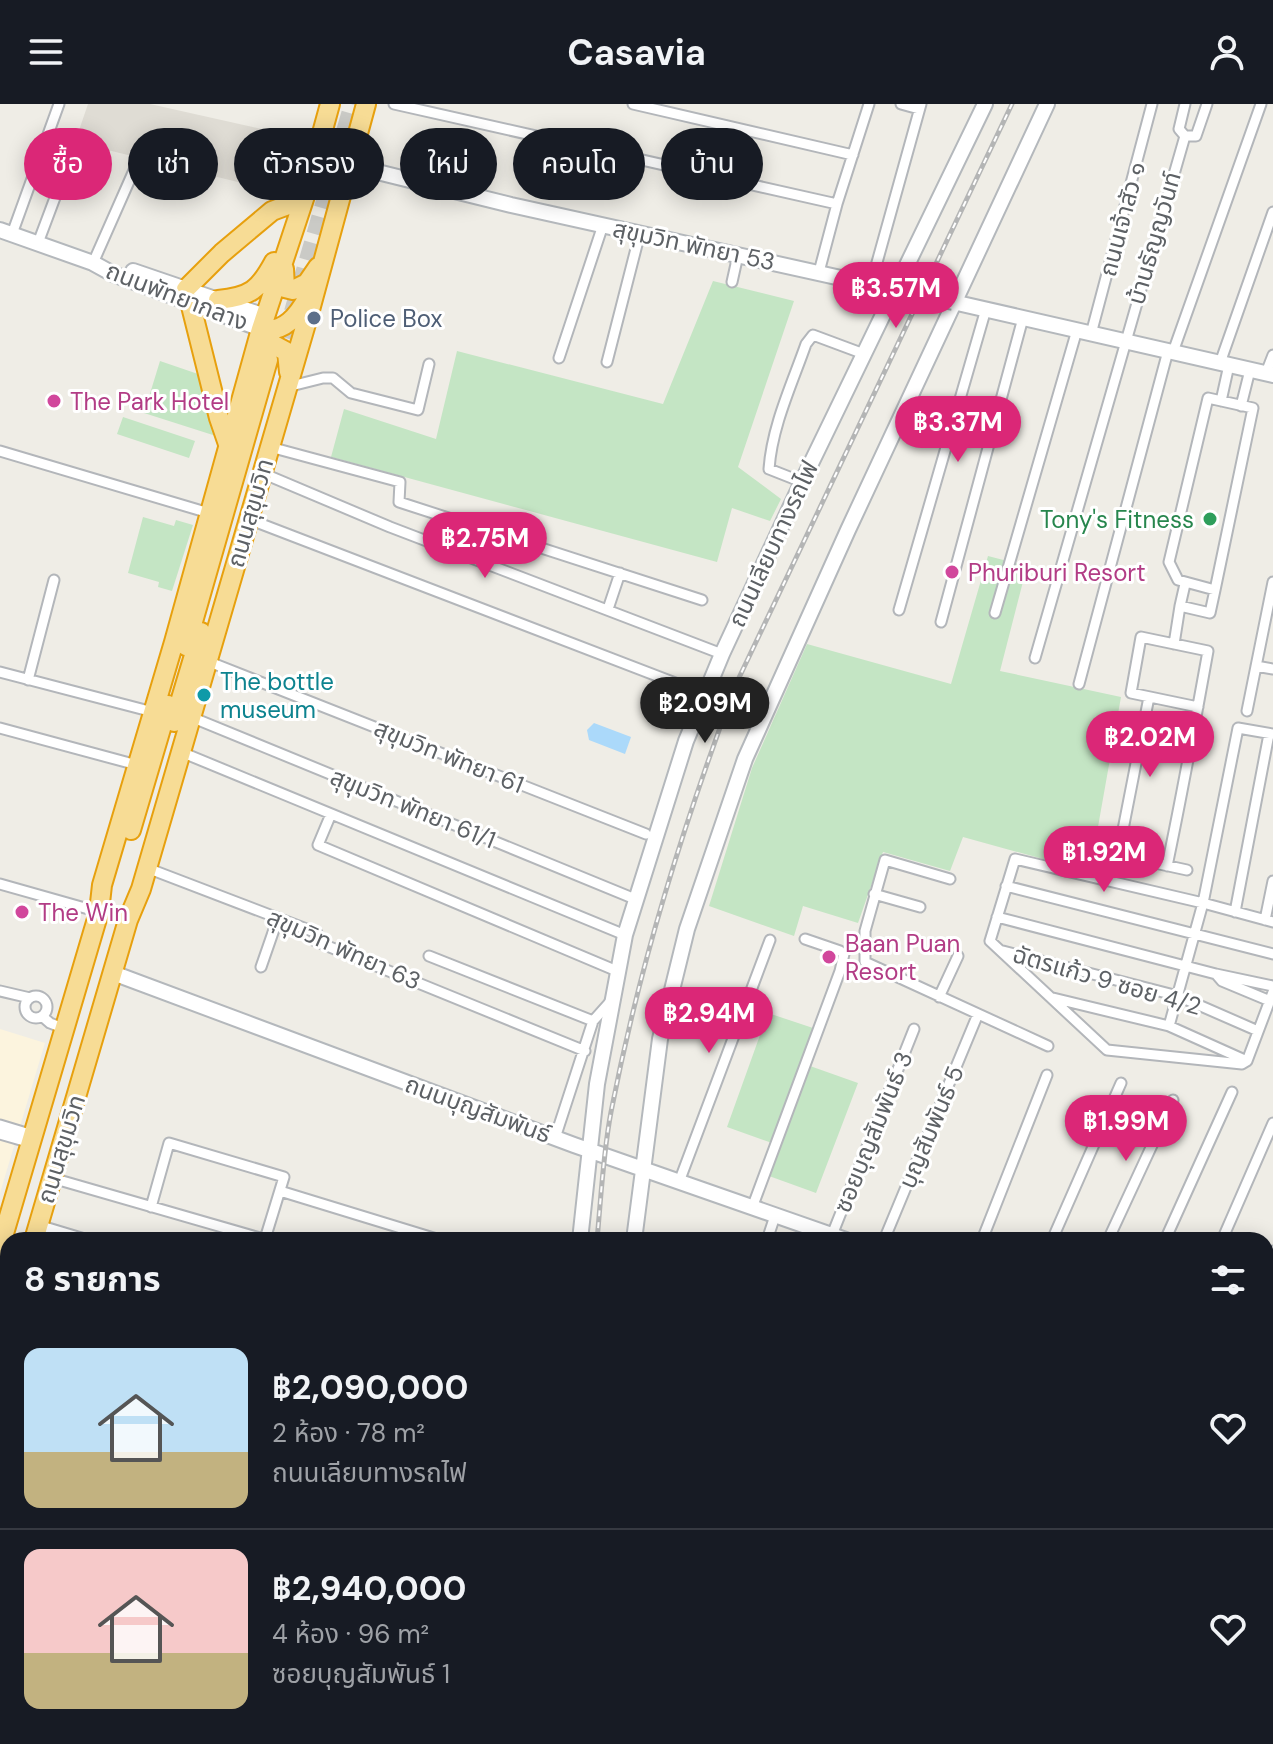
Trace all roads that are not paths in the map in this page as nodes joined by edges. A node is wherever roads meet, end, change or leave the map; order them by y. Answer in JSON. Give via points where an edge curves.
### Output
{"nodes":[{"id":1,"x":59,"y":104,"type":"edge"},
{"id":2,"x":330,"y":104,"type":"edge"},
{"id":3,"x":366,"y":104,"type":"edge"},
{"id":4,"x":394,"y":104,"type":"edge"},
{"id":5,"x":633,"y":104,"type":"edge"},
{"id":6,"x":869,"y":104,"type":"edge"},
{"id":7,"x":901,"y":104,"type":"edge"},
{"id":8,"x":985,"y":104,"type":"edge"},
{"id":9,"x":1047,"y":104,"type":"edge"},
{"id":10,"x":1152,"y":104,"type":"edge"},
{"id":11,"x":1185,"y":104,"type":"edge"},
{"id":12,"x":1207,"y":104,"type":"edge"},
{"id":13,"x":1261,"y":104,"type":"edge"},
{"id":14,"x":920,"y":106,"type":"edge"},
{"id":15,"x":359,"y":128,"type":"edge"},
{"id":16,"x":1185,"y":136,"type":"junction"},
{"id":17,"x":853,"y":155,"type":"junction"},
{"id":18,"x":384,"y":173,"type":"edge"},
{"id":19,"x":128,"y":184,"type":"edge"},
{"id":20,"x":54,"y":200,"type":"edge"},
{"id":21,"x":339,"y":200,"type":"edge"},
{"id":22,"x":837,"y":204,"type":"junction"},
{"id":23,"x":301,"y":207,"type":"junction"},
{"id":24,"x":1273,"y":212,"type":"edge"},
{"id":25,"x":603,"y":225,"type":"junction"},
{"id":26,"x":6,"y":232,"type":"edge"},
{"id":27,"x":640,"y":233,"type":"junction"},
{"id":28,"x":38,"y":243,"type":"junction"},
{"id":29,"x":286,"y":253,"type":"junction"},
{"id":30,"x":738,"y":255,"type":"junction"},
{"id":31,"x":93,"y":263,"type":"junction"},
{"id":32,"x":320,"y":269,"type":"junction"},
{"id":33,"x":819,"y":272,"type":"junction"},
{"id":34,"x":732,"y":282,"type":"dead end"},
{"id":35,"x":871,"y":284,"type":"junction"},
{"id":36,"x":895,"y":290,"type":"junction"},
{"id":37,"x":188,"y":296,"type":"junction"},
{"id":38,"x":218,"y":300,"type":"junction"},
{"id":39,"x":953,"y":302,"type":"junction"},
{"id":40,"x":986,"y":309,"type":"junction"},
{"id":41,"x":1023,"y":318,"type":"junction"},
{"id":42,"x":263,"y":322,"type":"junction"},
{"id":43,"x":283,"y":326,"type":"junction"},
{"id":44,"x":1084,"y":332,"type":"junction"},
{"id":45,"x":1125,"y":341,"type":"junction"},
{"id":46,"x":1171,"y":352,"type":"junction"},
{"id":47,"x":864,"y":354,"type":"junction"},
{"id":48,"x":1273,"y":355,"type":"edge"},
{"id":49,"x":559,"y":358,"type":"dead end"},
{"id":50,"x":281,"y":360,"type":"junction"},
{"id":51,"x":607,"y":362,"type":"dead end"},
{"id":52,"x":429,"y":364,"type":"dead end"},
{"id":53,"x":1225,"y":364,"type":"junction"},
{"id":54,"x":1250,"y":370,"type":"junction"},
{"id":55,"x":250,"y":373,"type":"junction"},
{"id":56,"x":1269,"y":374,"type":"edge"},
{"id":57,"x":288,"y":384,"type":"junction"},
{"id":58,"x":1221,"y":401,"type":"junction"},
{"id":59,"x":1241,"y":406,"type":"junction"},
{"id":60,"x":229,"y":447,"type":"junction"},
{"id":61,"x":270,"y":447,"type":"junction"},
{"id":62,"x":0,"y":451,"type":"edge"},
{"id":63,"x":262,"y":473,"type":"junction"},
{"id":64,"x":802,"y":482,"type":"junction"},
{"id":65,"x":209,"y":513,"type":"junction"},
{"id":66,"x":248,"y":519,"type":"junction"},
{"id":67,"x":620,"y":573,"type":"junction"},
{"id":68,"x":54,"y":580,"type":"dead end"},
{"id":69,"x":1273,"y":582,"type":"edge"},
{"id":70,"x":1185,"y":584,"type":"junction"},
{"id":71,"x":1215,"y":590,"type":"junction"},
{"id":72,"x":702,"y":600,"type":"dead end"},
{"id":73,"x":1180,"y":606,"type":"junction"},
{"id":74,"x":608,"y":609,"type":"junction"},
{"id":75,"x":899,"y":610,"type":"dead end"},
{"id":76,"x":995,"y":613,"type":"dead end"},
{"id":77,"x":941,"y":622,"type":"dead end"},
{"id":78,"x":1174,"y":644,"type":"junction"},
{"id":79,"x":722,"y":654,"type":"junction"},
{"id":80,"x":1035,"y":658,"type":"dead end"},
{"id":81,"x":207,"y":661,"type":"junction"},
{"id":82,"x":1256,"y":666,"type":"junction"},
{"id":83,"x":1273,"y":669,"type":"edge"},
{"id":84,"x":0,"y":672,"type":"edge"},
{"id":85,"x":28,"y":680,"type":"junction"},
{"id":86,"x":1079,"y":684,"type":"dead end"},
{"id":87,"x":704,"y":694,"type":"junction"},
{"id":88,"x":1149,"y":697,"type":"junction"},
{"id":89,"x":1198,"y":707,"type":"junction"},
{"id":90,"x":1247,"y":711,"type":"dead end"},
{"id":91,"x":153,"y":712,"type":"junction"},
{"id":92,"x":191,"y":717,"type":"junction"},
{"id":93,"x":0,"y":728,"type":"edge"},
{"id":94,"x":1271,"y":734,"type":"edge"},
{"id":95,"x":181,"y":752,"type":"junction"},
{"id":96,"x":137,"y":765,"type":"junction"},
{"id":97,"x":331,"y":814,"type":"junction"},
{"id":98,"x":646,"y":834,"type":"dead end"},
{"id":99,"x":1167,"y":866,"type":"junction"},
{"id":100,"x":147,"y":868,"type":"junction"},
{"id":101,"x":1187,"y":870,"type":"dead end"},
{"id":102,"x":950,"y":879,"type":"dead end"},
{"id":103,"x":1273,"y":881,"type":"edge"},
{"id":104,"x":0,"y":884,"type":"edge"},
{"id":105,"x":1006,"y":886,"type":"junction"},
{"id":106,"x":874,"y":894,"type":"junction"},
{"id":107,"x":635,"y":899,"type":"junction"},
{"id":108,"x":1203,"y":903,"type":"junction"},
{"id":109,"x":920,"y":907,"type":"dead end"},
{"id":110,"x":99,"y":912,"type":"junction"},
{"id":111,"x":1235,"y":912,"type":"junction"},
{"id":112,"x":997,"y":917,"type":"junction"},
{"id":113,"x":278,"y":918,"type":"junction"},
{"id":114,"x":128,"y":920,"type":"junction"},
{"id":115,"x":1269,"y":921,"type":"edge"},
{"id":116,"x":1195,"y":933,"type":"junction"},
{"id":117,"x":625,"y":935,"type":"junction"},
{"id":118,"x":805,"y":939,"type":"dead end"},
{"id":119,"x":770,"y":940,"type":"dead end"},
{"id":120,"x":999,"y":950,"type":"junction"},
{"id":121,"x":1273,"y":954,"type":"edge"},
{"id":122,"x":429,"y":956,"type":"dead end"},
{"id":123,"x":958,"y":956,"type":"dead end"},
{"id":124,"x":1186,"y":965,"type":"junction"},
{"id":125,"x":261,"y":967,"type":"dead end"},
{"id":126,"x":617,"y":971,"type":"junction"},
{"id":127,"x":113,"y":973,"type":"junction"},
{"id":128,"x":1216,"y":974,"type":"junction"},
{"id":129,"x":0,"y":991,"type":"edge"},
{"id":130,"x":1272,"y":993,"type":"edge"},
{"id":131,"x":1178,"y":996,"type":"junction"},
{"id":132,"x":939,"y":997,"type":"junction"},
{"id":133,"x":1051,"y":998,"type":"junction"},
{"id":134,"x":612,"y":999,"type":"junction"},
{"id":135,"x":28,"y":1003,"type":"junction"},
{"id":136,"x":978,"y":1014,"type":"junction"},
{"id":137,"x":42,"y":1016,"type":"junction"},
{"id":138,"x":593,"y":1021,"type":"junction"},
{"id":139,"x":1169,"y":1026,"type":"junction"},
{"id":140,"x":63,"y":1028,"type":"junction"},
{"id":141,"x":914,"y":1029,"type":"dead end"},
{"id":142,"x":1258,"y":1031,"type":"junction"},
{"id":143,"x":1048,"y":1046,"type":"dead end"},
{"id":144,"x":585,"y":1051,"type":"junction"},
{"id":145,"x":1247,"y":1061,"type":"junction"},
{"id":146,"x":1047,"y":1075,"type":"dead end"},
{"id":147,"x":1121,"y":1083,"type":"dead end"},
{"id":148,"x":1232,"y":1092,"type":"dead end"},
{"id":149,"x":1173,"y":1100,"type":"dead end"},
{"id":150,"x":1273,"y":1123,"type":"edge"},
{"id":151,"x":0,"y":1125,"type":"edge"},
{"id":152,"x":0,"y":1134,"type":"edge"},
{"id":153,"x":555,"y":1138,"type":"junction"},
{"id":154,"x":32,"y":1139,"type":"junction"},
{"id":155,"x":589,"y":1150,"type":"junction"},
{"id":156,"x":642,"y":1169,"type":"junction"},
{"id":157,"x":52,"y":1178,"type":"junction"},
{"id":158,"x":679,"y":1182,"type":"junction"},
{"id":159,"x":280,"y":1191,"type":"junction"},
{"id":160,"x":151,"y":1207,"type":"junction"},
{"id":161,"x":752,"y":1208,"type":"junction"},
{"id":162,"x":775,"y":1216,"type":"junction"},
{"id":163,"x":4,"y":1232,"type":"edge"},
{"id":164,"x":36,"y":1232,"type":"edge"},
{"id":165,"x":238,"y":1232,"type":"edge"},
{"id":166,"x":268,"y":1232,"type":"edge"},
{"id":167,"x":414,"y":1232,"type":"edge"},
{"id":168,"x":581,"y":1232,"type":"edge"},
{"id":169,"x":635,"y":1232,"type":"edge"},
{"id":170,"x":770,"y":1232,"type":"edge"},
{"id":171,"x":819,"y":1232,"type":"edge"},
{"id":172,"x":835,"y":1232,"type":"edge"},
{"id":173,"x":887,"y":1232,"type":"edge"},
{"id":174,"x":985,"y":1232,"type":"edge"},
{"id":175,"x":1056,"y":1232,"type":"edge"},
{"id":176,"x":1112,"y":1232,"type":"edge"},
{"id":177,"x":1169,"y":1232,"type":"edge"},
{"id":178,"x":1225,"y":1232,"type":"edge"}],
"edges":[{"from":1,"to":26,"type":"street"},
{"from":2,"to":23,"type":"highway","name":"ถนนสุขุมวิท"},
{"from":3,"to":15,"type":"highway","name":"ถนนสุขุมวิท"},
{"from":4,"to":22,"type":"street"},
{"from":5,"to":17,"type":"street"},
{"from":6,"to":17,"type":"street"},
{"from":7,"to":14,"type":"street"},
{"from":8,"to":36,"type":"street","name":"ถนนเลียบทางรถไฟ"},
{"from":9,"to":39,"type":"street"},
{"from":10,"to":44,"type":"street","name":"ถนนเจ้าสัว ๑"},
{"from":11,"to":16,"type":"street","name":"บ้านธัญญวันท์","via":[[1179,129]]},
{"from":12,"to":16,"type":"street","name":"บ้านธัญญวันท์","via":[[1196,136]]},
{"from":13,"to":46,"type":"street"},
{"from":14,"to":35,"type":"street"},
{"from":16,"to":45,"type":"street","name":"บ้านธัญญวันท์"},
{"from":17,"to":22,"type":"street"},
{"from":18,"to":25,"type":"street","name":"สุขุมวิท พัทยา 53"},
{"from":19,"to":31,"type":"street"},
{"from":20,"to":28,"type":"street"},
{"from":21,"to":32,"type":"highway","name":"ถนนสุขุมวิท"},
{"from":22,"to":33,"type":"street"},
{"from":23,"to":29,"type":"highway","name":"ถนนสุขุมวิท"},
{"from":23,"to":37,"type":"highway","via":[[272,211],[222,253]]},
{"from":23,"to":38,"type":"highway","via":[[262,284]]},
{"from":24,"to":53,"type":"street"},
{"from":25,"to":27,"type":"street","name":"สุขุมวิท พัทยา 53"},
{"from":25,"to":49,"type":"street"},
{"from":26,"to":28,"type":"street","name":"ถนนพัทยากลาง"},
{"from":27,"to":30,"type":"street","name":"สุขุมวิท พัทยา 53"},
{"from":27,"to":51,"type":"street"},
{"from":28,"to":31,"type":"street","name":"ถนนพัทยากลาง"},
{"from":29,"to":32,"type":"highway","via":[[285,288],[297,289]]},
{"from":29,"to":42,"type":"highway","name":"ถนนสุขุมวิท"},
{"from":30,"to":33,"type":"street","name":"สุขุมวิท พัทยา 53"},
{"from":30,"to":34,"type":"street"},
{"from":31,"to":37,"type":"street","name":"ถนนพัทยากลาง"},
{"from":32,"to":43,"type":"highway","via":[[301,310]]},
{"from":32,"to":50,"type":"highway","name":"ถนนสุขุมวิท"},
{"from":33,"to":35,"type":"street","name":"สุขุมวิท พัทยา 53"},
{"from":35,"to":36,"type":"street","name":"สุขุมวิท พัทยา 53"},
{"from":36,"to":39,"type":"street","name":"สุขุมวิท พัทยา 53","bridge":true},
{"from":36,"to":47,"type":"street","name":"ถนนเลียบทางรถไฟ"},
{"from":37,"to":38,"type":"street","name":"ถนนพัทยากลาง"},
{"from":37,"to":42,"type":"street","name":"ถนนพัทยากลาง"},
{"from":37,"to":60,"type":"highway"},
{"from":38,"to":42,"type":"street","name":"ถนนพัทยากลาง"},
{"from":39,"to":40,"type":"street","name":"สุขุมวิท พัทยา 53"},
{"from":39,"to":156,"type":"street","via":[[745,759],[687,929],[660,1039]]},
{"from":40,"to":41,"type":"street","name":"สุขุมวิท พัทยา 53"},
{"from":40,"to":75,"type":"street"},
{"from":41,"to":44,"type":"street","name":"สุขุมวิท พัทยา 53"},
{"from":41,"to":77,"type":"street"},
{"from":42,"to":43,"type":"highway"},
{"from":42,"to":55,"type":"highway","name":"ถนนสุขุมวิท"},
{"from":43,"to":50,"type":"highway"},
{"from":44,"to":45,"type":"street","name":"สุขุมวิท พัทยา 53"},
{"from":44,"to":76,"type":"street","name":"ถนนเจ้าสัว ๑"},
{"from":45,"to":46,"type":"street","name":"สุขุมวิท พัทยา 53"},
{"from":45,"to":80,"type":"street","name":"บ้านธัญญวันท์"},
{"from":46,"to":53,"type":"street","name":"สุขุมวิท พัทยา 53"},
{"from":46,"to":86,"type":"street"},
{"from":47,"to":64,"type":"street","name":"ถนนเลียบทางรถไฟ"},
{"from":47,"to":64,"type":"street","via":[[813,335],[806,344],[770,449],[769,469]]},
{"from":48,"to":56,"type":"street"},
{"from":50,"to":57,"type":"highway","name":"ถนนสุขุมวิท"},
{"from":50,"to":110,"type":"highway","name":"ถนนสุขุมวิท","via":[[113,889]]},
{"from":50,"to":114,"type":"highway","name":"ถนนสุขุมวิท","via":[[165,754],[131,888]]},
{"from":52,"to":57,"type":"street","via":[[418,410],[351,393],[333,378]]},
{"from":53,"to":54,"type":"street","name":"สุขุมวิท พัทยา 53"},
{"from":53,"to":58,"type":"street"},
{"from":54,"to":56,"type":"street","name":"สุขุมวิท พัทยา 53"},
{"from":54,"to":59,"type":"street"},
{"from":55,"to":57,"type":"highway","via":[[264,349],[274,345],[287,352]]},
{"from":55,"to":60,"type":"highway","name":"ถนนสุขุมวิท"},
{"from":57,"to":61,"type":"highway","name":"ถนนสุขุมวิท"},
{"from":58,"to":59,"type":"street"},
{"from":58,"to":70,"type":"street","via":[[1208,398],[1169,554],[1172,572]]},
{"from":59,"to":71,"type":"street","via":[[1253,408]]},
{"from":60,"to":65,"type":"highway","name":"ถนนสุขุมวิท"},
{"from":61,"to":63,"type":"highway","name":"ถนนสุขุมวิท"},
{"from":61,"to":67,"type":"street","via":[[400,482],[399,502]]},
{"from":62,"to":65,"type":"street"},
{"from":63,"to":66,"type":"highway","name":"ถนนสุขุมวิท"},
{"from":63,"to":74,"type":"street"},
{"from":64,"to":79,"type":"street","name":"ถนนเลียบทางรถไฟ"},
{"from":65,"to":91,"type":"highway","name":"ถนนสุขุมวิท"},
{"from":66,"to":81,"type":"highway","name":"ถนนสุขุมวิท"},
{"from":66,"to":87,"type":"street"},
{"from":67,"to":72,"type":"street"},
{"from":67,"to":74,"type":"street"},
{"from":68,"to":85,"type":"street"},
{"from":69,"to":82,"type":"street"},
{"from":70,"to":71,"type":"street"},
{"from":70,"to":73,"type":"street"},
{"from":71,"to":73,"type":"street","via":[[1210,613]]},
{"from":73,"to":78,"type":"street"},
{"from":74,"to":79,"type":"street"},
{"from":78,"to":88,"type":"street","via":[[1141,637],[1131,693]]},
{"from":78,"to":89,"type":"street","via":[[1208,651]]},
{"from":79,"to":87,"type":"street","name":"ถนนเลียบทางรถไฟ"},
{"from":81,"to":92,"type":"highway","name":"ถนนสุขุมวิท"},
{"from":81,"to":98,"type":"street","name":"สุขุมวิท พัทยา 61"},
{"from":82,"to":83,"type":"street"},
{"from":82,"to":90,"type":"street"},
{"from":84,"to":85,"type":"street"},
{"from":85,"to":91,"type":"street"},
{"from":87,"to":107,"type":"street","name":"ถนนเลียบทางรถไฟ"},
{"from":88,"to":89,"type":"street"},
{"from":88,"to":99,"type":"street","via":[[1118,855]]},
{"from":89,"to":99,"type":"street"},
{"from":91,"to":96,"type":"highway","name":"ถนนสุขุมวิท"},
{"from":92,"to":95,"type":"highway","name":"ถนนสุขุมวิท"},
{"from":92,"to":107,"type":"street","name":"สุขุมวิท พัทยา 61/1"},
{"from":93,"to":96,"type":"street"},
{"from":94,"to":108,"type":"street","via":[[1238,728]]},
{"from":94,"to":111,"type":"street"},
{"from":95,"to":97,"type":"street"},
{"from":95,"to":100,"type":"highway","name":"ถนนสุขุมวิท"},
{"from":96,"to":110,"type":"highway","name":"ถนนสุขุมวิท"},
{"from":97,"to":117,"type":"street"},
{"from":97,"to":126,"type":"street","via":[[318,845]]},
{"from":99,"to":101,"type":"street"},
{"from":100,"to":113,"type":"street","name":"สุขุมวิท พัทยา 63"},
{"from":100,"to":114,"type":"highway","name":"ถนนสุขุมวิท"},
{"from":102,"to":106,"type":"street","via":[[885,860]]},
{"from":103,"to":115,"type":"street"},
{"from":104,"to":110,"type":"street"},
{"from":105,"to":108,"type":"street","via":[[1015,859]]},
{"from":105,"to":112,"type":"street"},
{"from":105,"to":116,"type":"street"},
{"from":106,"to":109,"type":"street"},
{"from":106,"to":132,"type":"street","via":[[865,931],[865,962]]},
{"from":107,"to":117,"type":"street","name":"ถนนเลียบทางรถไฟ"},
{"from":108,"to":111,"type":"street"},
{"from":108,"to":116,"type":"street"},
{"from":110,"to":140,"type":"highway","name":"ถนนสุขุมวิท"},
{"from":111,"to":115,"type":"street"},
{"from":112,"to":120,"type":"street","via":[[990,941]]},
{"from":112,"to":124,"type":"street"},
{"from":113,"to":125,"type":"street"},
{"from":113,"to":144,"type":"street","name":"สุขุมวิท พัทยา 63","via":[[317,933],[315,941]]},
{"from":114,"to":127,"type":"highway","name":"ถนนสุขุมวิท"},
{"from":116,"to":121,"type":"street"},
{"from":116,"to":124,"type":"street"},
{"from":117,"to":126,"type":"street","name":"ถนนเลียบทางรถไฟ"},
{"from":118,"to":161,"type":"street","via":[[844,954]]},
{"from":119,"to":158,"type":"street"},
{"from":120,"to":131,"type":"street","name":"ฉัตรแก้ว 9 ซอย 4/2"},
{"from":120,"to":133,"type":"street"},
{"from":122,"to":138,"type":"street"},
{"from":123,"to":132,"type":"street"},
{"from":124,"to":128,"type":"street"},
{"from":124,"to":131,"type":"street"},
{"from":126,"to":134,"type":"street","name":"ถนนเลียบทางรถไฟ"},
{"from":127,"to":153,"type":"street","name":"ถนนบุญสัมพันธ์"},
{"from":127,"to":157,"type":"highway","name":"ถนนสุขุมวิท"},
{"from":128,"to":130,"type":"street"},
{"from":128,"to":130,"type":"street","via":[[1222,981]]},
{"from":129,"to":135,"type":"street"},
{"from":130,"to":142,"type":"street"},
{"from":131,"to":139,"type":"street"},
{"from":131,"to":142,"type":"street","name":"ฉัตรแก้ว 9 ซอย 4/2"},
{"from":132,"to":136,"type":"street"},
{"from":133,"to":139,"type":"street"},
{"from":133,"to":145,"type":"street","via":[[1107,1050]]},
{"from":134,"to":138,"type":"street"},
{"from":134,"to":155,"type":"street","name":"ถนนเลียบทางรถไฟ"},
{"from":135,"to":137,"type":"street","via":[[27,1013]]},
{"from":135,"to":137,"type":"street","via":[[37,997],[46,1003]]},
{"from":136,"to":143,"type":"street"},
{"from":136,"to":173,"type":"street","name":"บุญสัมพันธ์ 5"},
{"from":137,"to":140,"type":"street"},
{"from":138,"to":144,"type":"street"},
{"from":139,"to":145,"type":"street"},
{"from":140,"to":154,"type":"highway","name":"ถนนสุขุมวิท"},
{"from":141,"to":172,"type":"street","name":"ซอยบุญสัมพันธ์ 3"},
{"from":142,"to":145,"type":"street"},
{"from":144,"to":153,"type":"street"},
{"from":146,"to":174,"type":"street"},
{"from":147,"to":175,"type":"street"},
{"from":148,"to":177,"type":"street"},
{"from":149,"to":176,"type":"street"},
{"from":150,"to":178,"type":"street"},
{"from":151,"to":154,"type":"street"},
{"from":152,"to":154,"type":"street"},
{"from":153,"to":155,"type":"street","name":"ถนนบุญสัมพันธ์"},
{"from":154,"to":163,"type":"highway","name":"ถนนสุขุมวิท"},
{"from":155,"to":156,"type":"street","name":"ถนนบุญสัมพันธ์"},
{"from":155,"to":168,"type":"street","name":"ถนนเลียบทางรถไฟ"},
{"from":156,"to":158,"type":"street","name":"ถนนบุญสัมพันธ์"},
{"from":156,"to":169,"type":"street"},
{"from":157,"to":160,"type":"street"},
{"from":157,"to":164,"type":"highway","name":"ถนนสุขุมวิท"},
{"from":158,"to":161,"type":"street","name":"ถนนบุญสัมพันธ์"},
{"from":159,"to":160,"type":"street","via":[[284,1177],[169,1143]]},
{"from":159,"to":166,"type":"street"},
{"from":159,"to":167,"type":"street"},
{"from":160,"to":165,"type":"street"},
{"from":161,"to":162,"type":"street","name":"ถนนบุญสัมพันธ์"},
{"from":162,"to":170,"type":"street"},
{"from":162,"to":171,"type":"street","name":"ถนนบุญสัมพันธ์"}]}
